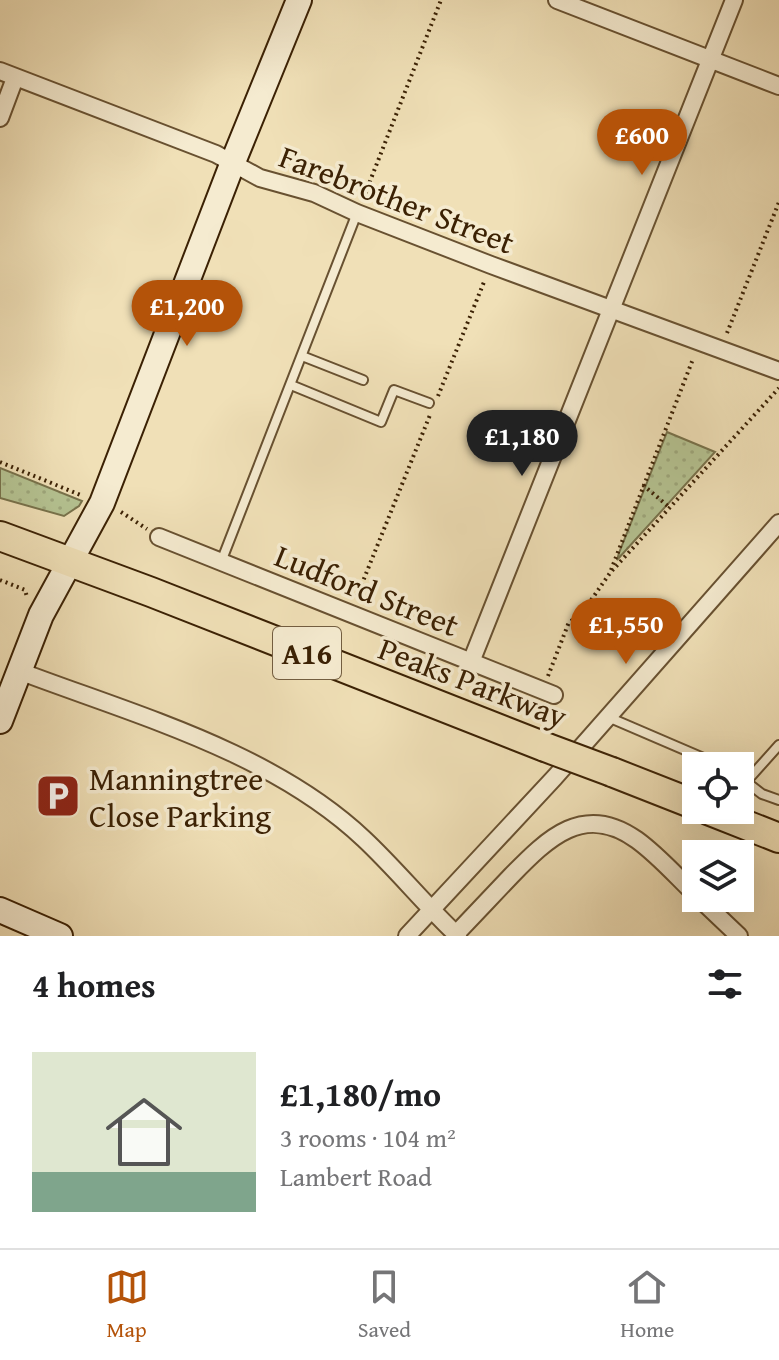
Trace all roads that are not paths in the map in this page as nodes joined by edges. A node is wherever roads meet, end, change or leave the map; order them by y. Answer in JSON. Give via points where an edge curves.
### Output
{"nodes":[{"id":1,"x":299,"y":0,"type":"edge"},
{"id":2,"x":557,"y":0,"type":"edge"},
{"id":3,"x":734,"y":0,"type":"edge"},
{"id":4,"x":710,"y":60,"type":"junction"},
{"id":5,"x":8,"y":74,"type":"edge"},
{"id":6,"x":779,"y":86,"type":"edge"},
{"id":7,"x":0,"y":118,"type":"edge"},
{"id":8,"x":233,"y":162,"type":"junction"},
{"id":9,"x":357,"y":213,"type":"junction"},
{"id":10,"x":611,"y":309,"type":"junction"},
{"id":11,"x":302,"y":356,"type":"junction"},
{"id":12,"x":779,"y":371,"type":"edge"},
{"id":13,"x":363,"y":380,"type":"dead end"},
{"id":14,"x":291,"y":385,"type":"junction"},
{"id":15,"x":431,"y":407,"type":"road end"},
{"id":16,"x":779,"y":523,"type":"edge"},
{"id":17,"x":0,"y":536,"type":"edge"},
{"id":18,"x":159,"y":537,"type":"road end"},
{"id":19,"x":221,"y":562,"type":"junction"},
{"id":20,"x":67,"y":563,"type":"junction"},
{"id":21,"x":471,"y":662,"type":"junction"},
{"id":22,"x":19,"y":671,"type":"junction"},
{"id":23,"x":548,"y":693,"type":"road end"},
{"id":24,"x":607,"y":717,"type":"junction"},
{"id":25,"x":0,"y":721,"type":"edge"},
{"id":26,"x":779,"y":745,"type":"edge"},
{"id":27,"x":689,"y":752,"type":"edge"},
{"id":28,"x":754,"y":769,"type":"edge"},
{"id":29,"x":754,"y":786,"type":"edge"},
{"id":30,"x":682,"y":800,"type":"edge"},
{"id":31,"x":779,"y":800,"type":"edge"},
{"id":32,"x":744,"y":824,"type":"edge"},
{"id":33,"x":779,"y":838,"type":"edge"},
{"id":34,"x":682,"y":881,"type":"edge"},
{"id":35,"x":0,"y":910,"type":"edge"},
{"id":36,"x":431,"y":911,"type":"junction"},
{"id":37,"x":714,"y":912,"type":"edge"},
{"id":38,"x":457,"y":935,"type":"edge"},
{"id":39,"x":60,"y":936,"type":"edge"},
{"id":40,"x":407,"y":936,"type":"edge"},
{"id":41,"x":739,"y":936,"type":"edge"}],
"edges":[{"from":1,"to":8,"type":"main road"},
{"from":2,"to":4,"type":"street"},
{"from":3,"to":4,"type":"street"},
{"from":4,"to":6,"type":"street"},
{"from":4,"to":10,"type":"street"},
{"from":5,"to":7,"type":"street"},
{"from":5,"to":8,"type":"street","name":"Farebrother Street"},
{"from":8,"to":9,"type":"street","name":"Farebrother Street","via":[[260,178],[314,193]]},
{"from":8,"to":20,"type":"main road","via":[[102,503]]},
{"from":9,"to":10,"type":"street","name":"Farebrother Street"},
{"from":9,"to":11,"type":"lane"},
{"from":10,"to":12,"type":"street","name":"Farebrother Street"},
{"from":10,"to":21,"type":"street"},
{"from":11,"to":13,"type":"lane"},
{"from":11,"to":14,"type":"lane"},
{"from":14,"to":15,"type":"lane","via":[[381,422],[394,390]]},
{"from":14,"to":19,"type":"lane"},
{"from":16,"to":24,"type":"street"},
{"from":17,"to":20,"type":"highway","name":"Peaks Parkway","number":"A16"},
{"from":18,"to":19,"type":"street","name":"Ludford Street"},
{"from":19,"to":21,"type":"street","name":"Ludford Street"},
{"from":20,"to":22,"type":"main road"},
{"from":20,"to":30,"type":"highway","name":"Peaks Parkway","number":"A16","bridge":true},
{"from":21,"to":23,"type":"street","name":"Ludford Street"},
{"from":22,"to":25,"type":"main road"},
{"from":22,"to":36,"type":"street","via":[[209,743],[287,782],[363,838]]},
{"from":24,"to":27,"type":"lane"},
{"from":24,"to":36,"type":"street"},
{"from":26,"to":28,"type":"lane"},
{"from":29,"to":31,"type":"lane"},
{"from":32,"to":33,"type":"highway"},
{"from":34,"to":38,"type":"street","via":[[636,839],[602,825],[571,827],[542,844]]},
{"from":35,"to":39,"type":"main road"},
{"from":36,"to":38,"type":"street"},
{"from":36,"to":40,"type":"street"},
{"from":37,"to":41,"type":"street"}]}
